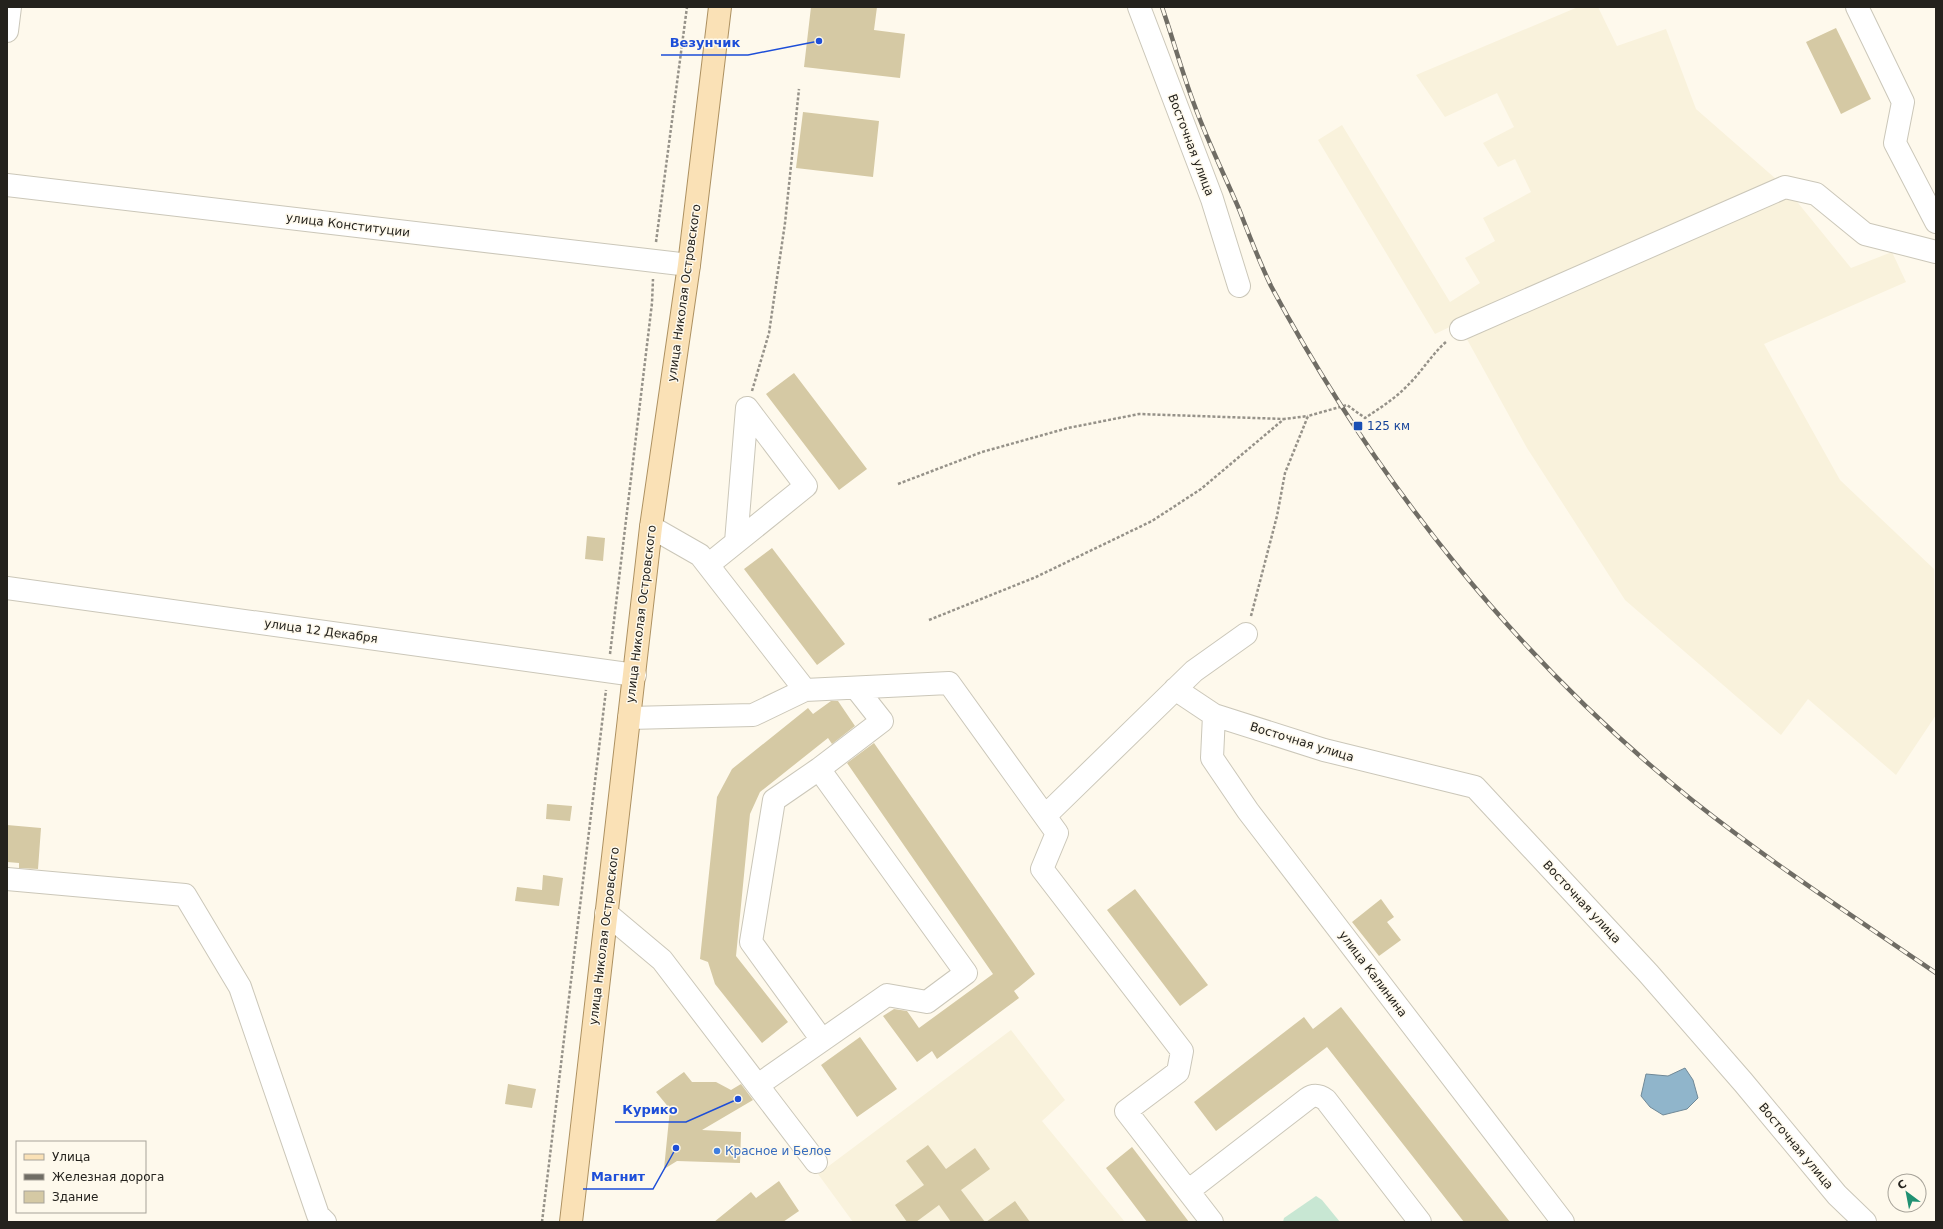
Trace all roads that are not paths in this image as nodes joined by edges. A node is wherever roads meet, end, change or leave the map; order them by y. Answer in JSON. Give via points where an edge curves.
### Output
{"nodes":[{"id":1,"x":10,"y":7,"type":"edge"},
{"id":2,"x":720,"y":7,"type":"edge"},
{"id":3,"x":1139,"y":7,"type":"edge"},
{"id":4,"x":1857,"y":7,"type":"edge"},
{"id":5,"x":7,"y":31,"type":"edge"},
{"id":6,"x":7,"y":185,"type":"edge"},
{"id":7,"x":1936,"y":222,"type":"edge"},
{"id":8,"x":1936,"y":252,"type":"edge"},
{"id":9,"x":689,"y":265,"type":"junction"},
{"id":10,"x":1240,"y":286,"type":"dead end"},
{"id":11,"x":1461,"y":329,"type":"road end"},
{"id":12,"x":651,"y":527,"type":"junction"},
{"id":13,"x":736,"y":542,"type":"junction"},
{"id":14,"x":708,"y":565,"type":"junction"},
{"id":15,"x":7,"y":588,"type":"edge"},
{"id":16,"x":1246,"y":634,"type":"road end"},
{"id":17,"x":635,"y":675,"type":"junction"},
{"id":18,"x":856,"y":688,"type":"junction"},
{"id":19,"x":1175,"y":689,"type":"junction"},
{"id":20,"x":805,"y":690,"type":"junction"},
{"id":21,"x":1214,"y":715,"type":"junction"},
{"id":22,"x":629,"y":718,"type":"junction"},
{"id":23,"x":819,"y":768,"type":"junction"},
{"id":24,"x":1045,"y":816,"type":"junction"},
{"id":25,"x":7,"y":879,"type":"edge"},
{"id":26,"x":606,"y":913,"type":"junction"},
{"id":27,"x":822,"y":1040,"type":"junction"},
{"id":28,"x":758,"y":1085,"type":"junction"},
{"id":29,"x":816,"y":1162,"type":"dead end"},
{"id":30,"x":1188,"y":1191,"type":"junction"},
{"id":31,"x":325,"y":1222,"type":"edge"},
{"id":32,"x":571,"y":1222,"type":"edge"},
{"id":33,"x":1212,"y":1222,"type":"edge"},
{"id":34,"x":1420,"y":1222,"type":"edge"},
{"id":35,"x":1563,"y":1222,"type":"edge"},
{"id":36,"x":1865,"y":1222,"type":"edge"}],
"edges":[{"from":1,"to":5,"type":"street"},
{"from":2,"to":9,"type":"main road","name":"улица Николая Островского"},
{"from":3,"to":10,"type":"street","name":"Восточная улица","via":[[1212,199]]},
{"from":4,"to":7,"type":"street","via":[[1903,102],[1896,143]]},
{"from":6,"to":9,"type":"street","name":"улица Конституции"},
{"from":8,"to":11,"type":"street","via":[[1864,234],[1816,194],[1785,187]]},
{"from":9,"to":12,"type":"main road","name":"улица Николая Островского"},
{"from":12,"to":14,"type":"street","via":[[700,555]]},
{"from":12,"to":17,"type":"main road","name":"улица Николая Островского"},
{"from":13,"to":13,"type":"street","via":[[806,486],[747,408]]},
{"from":13,"to":14,"type":"street"},
{"from":14,"to":20,"type":"street"},
{"from":15,"to":17,"type":"street","name":"улица 12 Декабря"},
{"from":16,"to":19,"type":"street","via":[[1194,671]]},
{"from":17,"to":22,"type":"main road","name":"улица Николая Островского"},
{"from":18,"to":20,"type":"street"},
{"from":18,"to":23,"type":"street","via":[[882,721]]},
{"from":18,"to":24,"type":"street","via":[[949,683]]},
{"from":19,"to":21,"type":"street","name":"Восточная улица"},
{"from":19,"to":24,"type":"street"},
{"from":20,"to":22,"type":"street","via":[[753,715]]},
{"from":21,"to":35,"type":"street","name":"улица Калинина","via":[[1212,758],[1248,811]]},
{"from":21,"to":36,"type":"street","name":"Восточная улица","via":[[1324,750],[1475,787],[1648,973],[1837,1195]]},
{"from":22,"to":26,"type":"main road","name":"улица Николая Островского"},
{"from":23,"to":27,"type":"street","via":[[774,800],[751,942]]},
{"from":23,"to":27,"type":"street","via":[[966,973],[927,1002],[887,995]]},
{"from":24,"to":30,"type":"street","via":[[1057,833],[1042,869],[1182,1051],[1178,1072],[1126,1111]]},
{"from":25,"to":31,"type":"street","via":[[185,895],[240,987],[318,1215]]},
{"from":26,"to":28,"type":"street","via":[[662,960]]},
{"from":26,"to":32,"type":"main road","name":"улица Николая Островского"},
{"from":27,"to":28,"type":"street"},
{"from":28,"to":29,"type":"street"},
{"from":30,"to":33,"type":"street"},
{"from":30,"to":34,"type":"street","via":[[1307,1099],[1318,1095],[1326,1100]]}]}
